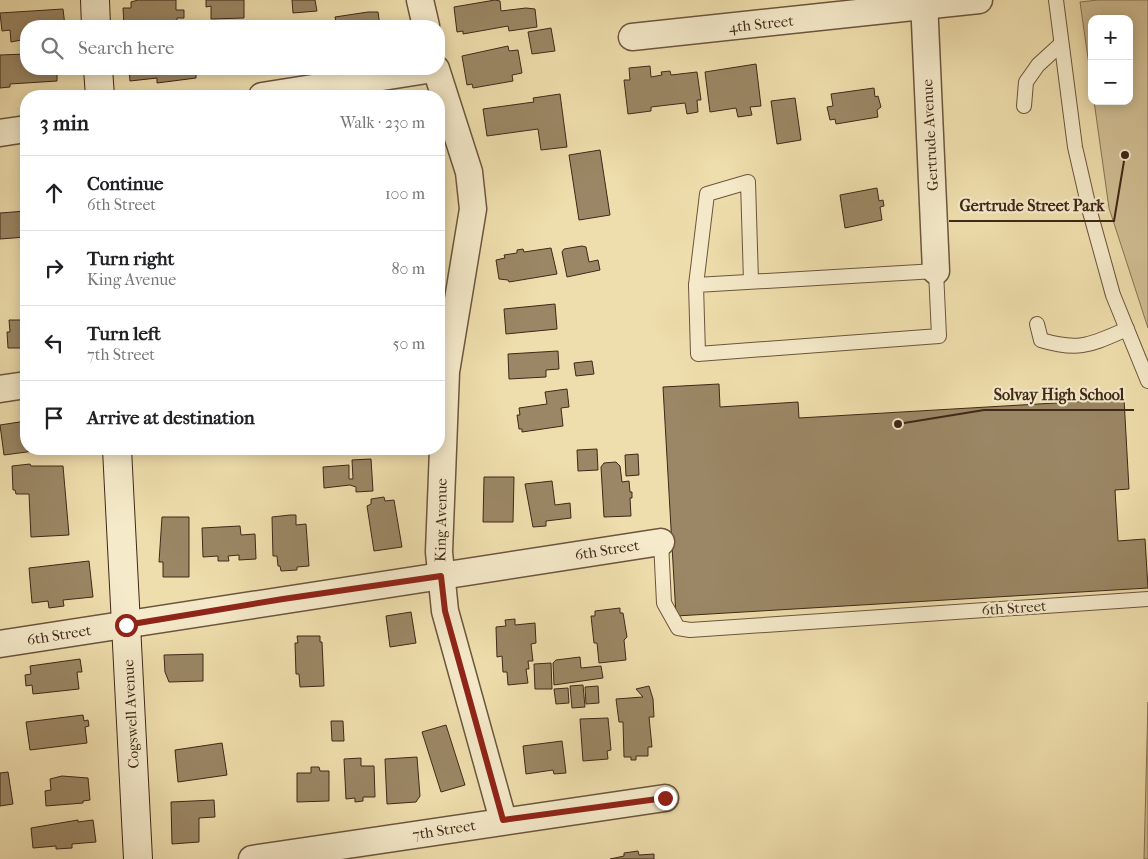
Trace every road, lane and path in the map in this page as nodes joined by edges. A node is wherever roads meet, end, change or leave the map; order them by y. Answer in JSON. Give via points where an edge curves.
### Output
{"nodes":[{"id":1,"x":95,"y":0,"type":"edge"},
{"id":2,"x":420,"y":0,"type":"edge"},
{"id":3,"x":979,"y":0,"type":"edge"},
{"id":4,"x":1056,"y":0,"type":"edge"},
{"id":5,"x":924,"y":3,"type":"edge"},
{"id":6,"x":96,"y":20,"type":"edge"},
{"id":7,"x":425,"y":20,"type":"edge"},
{"id":8,"x":632,"y":37,"type":"dead end"},
{"id":9,"x":1061,"y":44,"type":"junction"},
{"id":10,"x":98,"y":75,"type":"edge"},
{"id":11,"x":396,"y":75,"type":"edge"},
{"id":12,"x":436,"y":75,"type":"edge"},
{"id":13,"x":100,"y":90,"type":"edge"},
{"id":14,"x":300,"y":90,"type":"edge"},
{"id":15,"x":441,"y":90,"type":"edge"},
{"id":16,"x":445,"y":101,"type":"edge"},
{"id":17,"x":1024,"y":106,"type":"dead end"},
{"id":18,"x":20,"y":130,"type":"edge"},
{"id":19,"x":0,"y":133,"type":"edge"},
{"id":20,"x":936,"y":271,"type":"junction"},
{"id":21,"x":751,"y":282,"type":"junction"},
{"id":22,"x":696,"y":285,"type":"junction"},
{"id":23,"x":447,"y":324,"type":"edge"},
{"id":24,"x":1037,"y":324,"type":"dead end"},
{"id":25,"x":1127,"y":329,"type":"junction"},
{"id":26,"x":1148,"y":381,"type":"edge"},
{"id":27,"x":20,"y":386,"type":"edge"},
{"id":28,"x":0,"y":389,"type":"edge"},
{"id":29,"x":445,"y":402,"type":"edge"},
{"id":30,"x":117,"y":455,"type":"edge"},
{"id":31,"x":443,"y":455,"type":"edge"},
{"id":32,"x":661,"y":542,"type":"joint"},
{"id":33,"x":441,"y":576,"type":"junction"},
{"id":34,"x":1148,"y":599,"type":"edge"},
{"id":35,"x":126,"y":625,"type":"junction"},
{"id":36,"x":0,"y":644,"type":"edge"},
{"id":37,"x":665,"y":798,"type":"dead end"},
{"id":38,"x":503,"y":820,"type":"junction"},
{"id":39,"x":138,"y":859,"type":"edge"},
{"id":40,"x":252,"y":859,"type":"edge"}],
"edges":[{"from":1,"to":6,"type":"street"},
{"from":2,"to":7,"type":"street"},
{"from":3,"to":5,"type":"street","name":"4th Street"},
{"from":4,"to":9,"type":"lane"},
{"from":5,"to":8,"type":"street","name":"4th Street"},
{"from":5,"to":20,"type":"street","name":"Gertrude Avenue"},
{"from":9,"to":17,"type":"lane","via":[[1038,65],[1026,82]]},
{"from":9,"to":25,"type":"lane","via":[[1075,147],[1113,295]]},
{"from":10,"to":13,"type":"street"},
{"from":11,"to":14,"type":"street"},
{"from":12,"to":15,"type":"street","name":"King Avenue"},
{"from":16,"to":23,"type":"street","name":"King Avenue","via":[[469,172],[473,209]]},
{"from":18,"to":19,"type":"street"},
{"from":20,"to":21,"type":"lane"},
{"from":20,"to":22,"type":"lane","via":[[939,336],[698,354]]},
{"from":21,"to":22,"type":"lane"},
{"from":21,"to":22,"type":"lane","via":[[748,182],[707,194]]},
{"from":23,"to":29,"type":"street","name":"King Avenue"},
{"from":24,"to":25,"type":"lane","via":[[1041,340],[1061,346],[1086,346]]},
{"from":25,"to":26,"type":"lane"},
{"from":27,"to":28,"type":"street"},
{"from":30,"to":35,"type":"street","name":"Cogswell Avenue"},
{"from":31,"to":33,"type":"street","name":"King Avenue"},
{"from":32,"to":33,"type":"street","name":"6th Street"},
{"from":32,"to":34,"type":"lane","name":"6th Street","via":[[664,603],[678,628],[690,630]]},
{"from":33,"to":35,"type":"street","name":"6th Street"},
{"from":33,"to":38,"type":"street","name":"King Avenue","via":[[445,611]]},
{"from":35,"to":36,"type":"street","name":"6th Street"},
{"from":35,"to":39,"type":"street","name":"Cogswell Avenue"},
{"from":37,"to":38,"type":"street","name":"7th Street"},
{"from":38,"to":40,"type":"street","name":"7th Street"}]}
